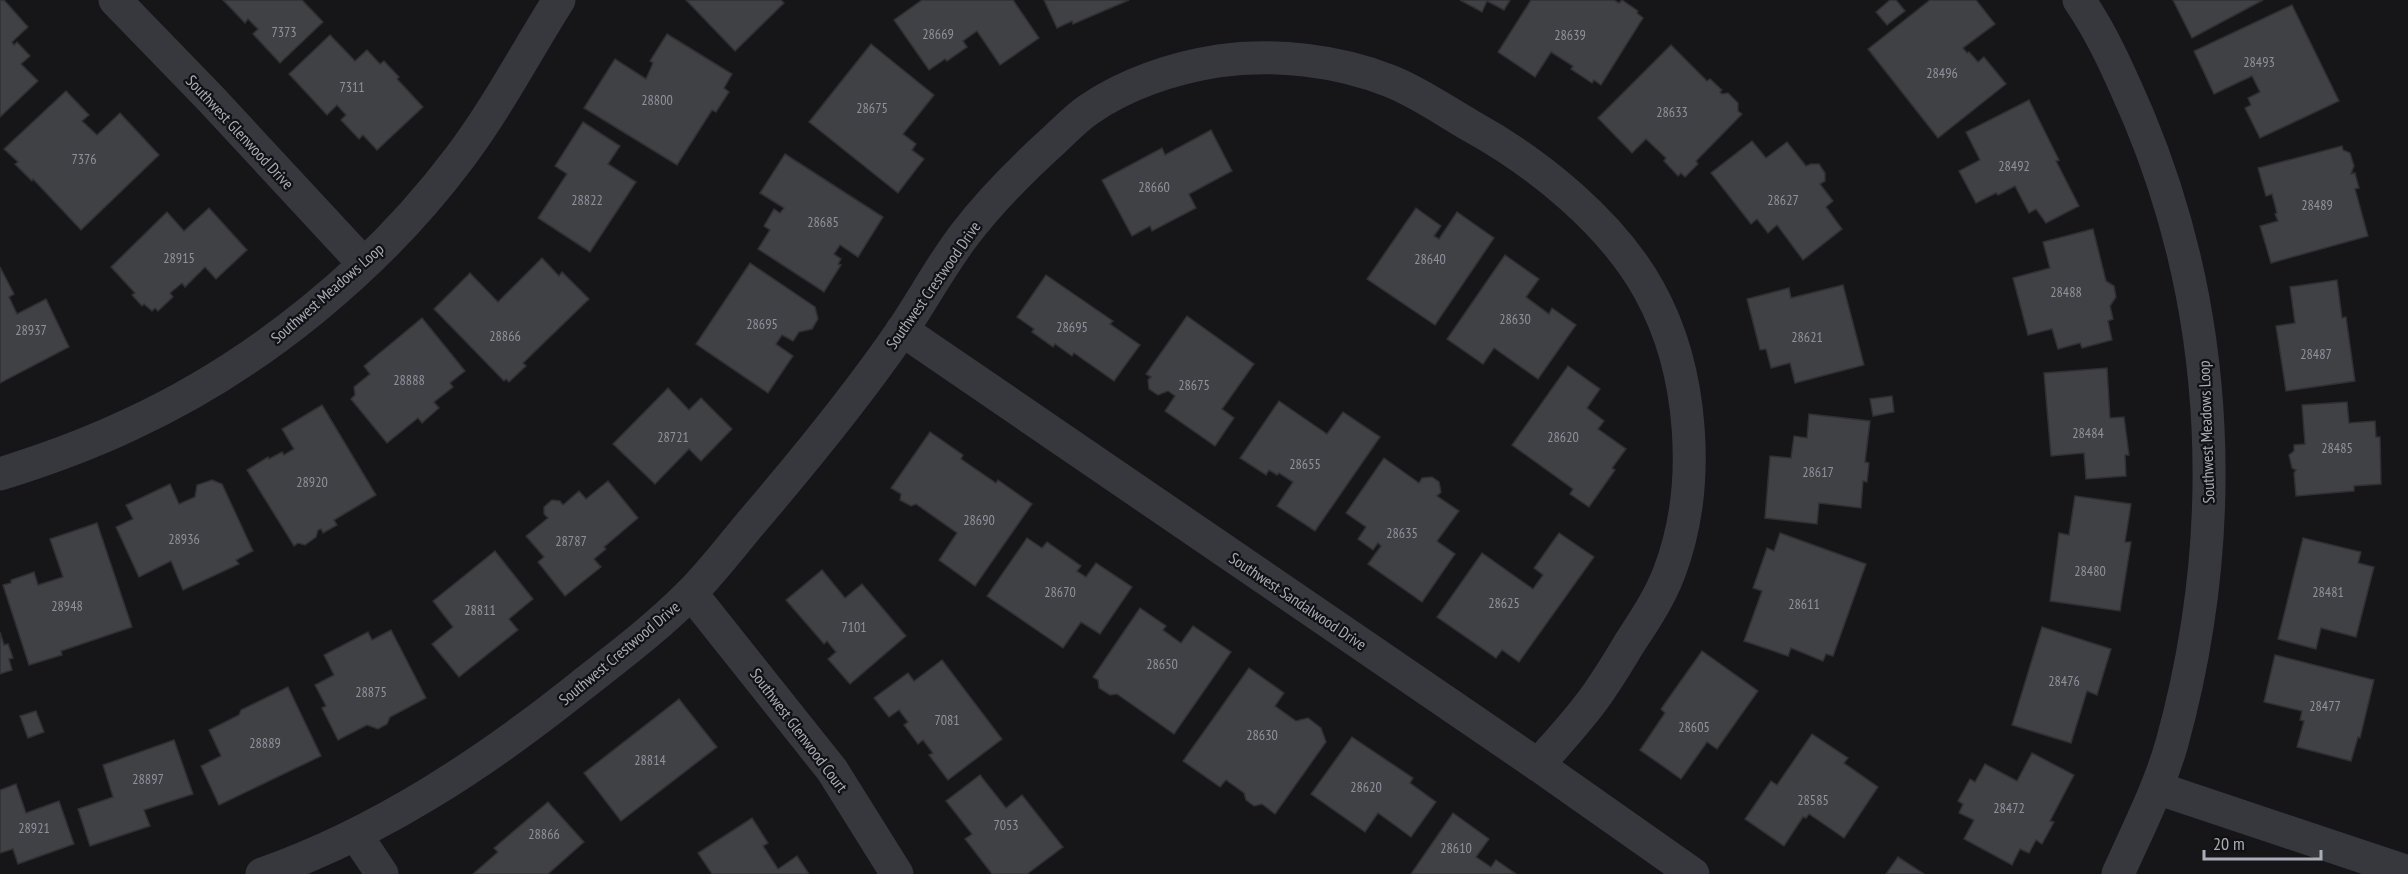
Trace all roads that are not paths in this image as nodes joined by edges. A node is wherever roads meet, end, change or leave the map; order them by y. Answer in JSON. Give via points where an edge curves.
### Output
{"nodes":[{"id":1,"x":115,"y":0,"type":"edge"},
{"id":2,"x":560,"y":0,"type":"edge"},
{"id":3,"x":2079,"y":0,"type":"edge"},
{"id":4,"x":364,"y":264,"type":"junction"},
{"id":5,"x":902,"y":330,"type":"junction"},
{"id":6,"x":0,"y":474,"type":"edge"},
{"id":7,"x":691,"y":593,"type":"junction"},
{"id":8,"x":1538,"y":765,"type":"junction"},
{"id":9,"x":2157,"y":788,"type":"junction"},
{"id":10,"x":356,"y":835,"type":"junction"},
{"id":11,"x":2408,"y":872,"type":"edge"},
{"id":12,"x":262,"y":874,"type":"edge"},
{"id":13,"x":382,"y":874,"type":"edge"},
{"id":14,"x":897,"y":874,"type":"edge"},
{"id":15,"x":1693,"y":874,"type":"edge"},
{"id":16,"x":2118,"y":874,"type":"edge"}],
"edges":[{"from":1,"to":4,"type":"street","name":"Southwest Glenwood Drive"},
{"from":2,"to":4,"type":"street","name":"Southwest Meadows Loop","via":[[459,158]]},
{"from":3,"to":9,"type":"street","name":"Southwest Meadows Loop","via":[[2126,87],[2155,157],[2178,234],[2204,354],[2209,486],[2207,554],[2199,624],[2185,693]]},
{"from":4,"to":6,"type":"street","name":"Southwest Meadows Loop","via":[[257,351],[198,389],[91,442]]},
{"from":5,"to":7,"type":"street","name":"Southwest Crestwood Drive","via":[[821,441]]},
{"from":5,"to":8,"type":"street","name":"Southwest Sandalwood Drive"},
{"from":5,"to":8,"type":"street","name":"Southwest Crestwood Drive","via":[[962,237],[1020,171],[1086,111],[1173,70],[1221,60],[1268,58],[1312,61],[1355,70],[1393,82],[1496,139],[1584,209],[1631,262],[1664,323],[1688,424],[1687,494],[1681,531],[1665,582],[1595,697]]},
{"from":7,"to":10,"type":"street","name":"Southwest Crestwood Drive","via":[[638,642],[531,726],[460,774]]},
{"from":7,"to":14,"type":"street","name":"Southwest Glenwood Court","via":[[832,770]]},
{"from":8,"to":15,"type":"street","name":"Southwest Sandalwood Drive"},
{"from":9,"to":11,"type":"street"},
{"from":9,"to":16,"type":"street","name":"Southwest Meadows Loop"},
{"from":10,"to":12,"type":"street","name":"Southwest Crestwood Drive"},
{"from":10,"to":13,"type":"street"}]}
